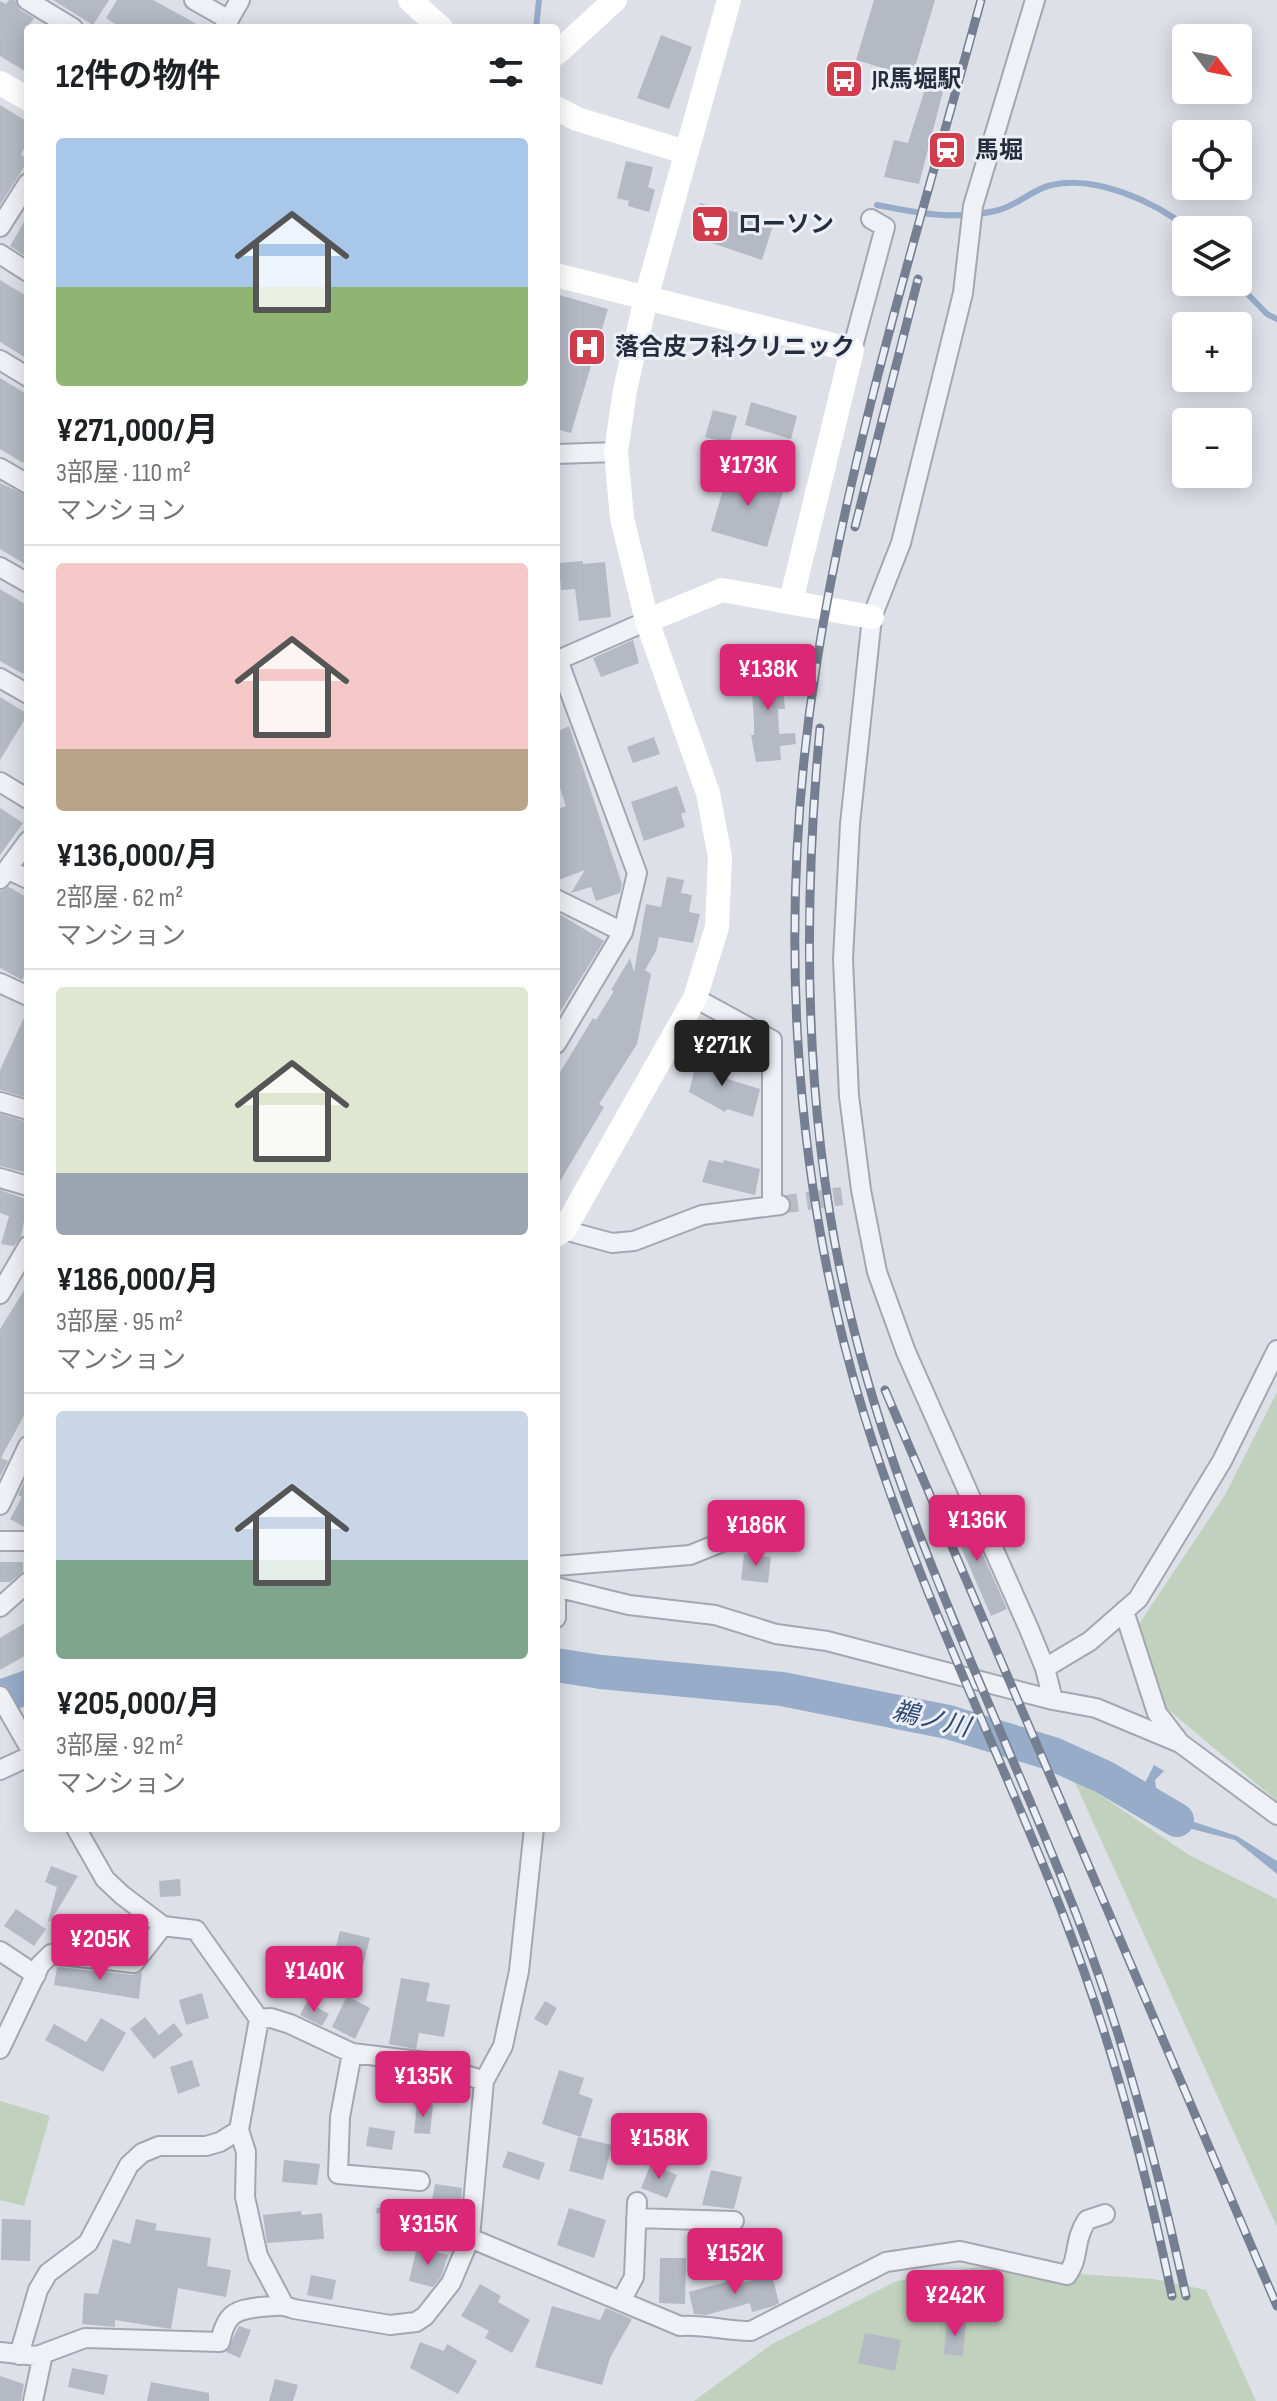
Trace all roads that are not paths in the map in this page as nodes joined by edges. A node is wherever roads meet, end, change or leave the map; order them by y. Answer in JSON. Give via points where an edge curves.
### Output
{"nodes":[{"id":1,"x":27,"y":0,"type":"edge"},
{"id":2,"x":194,"y":0,"type":"edge"},
{"id":3,"x":240,"y":0,"type":"edge"},
{"id":4,"x":410,"y":0,"type":"edge"},
{"id":5,"x":615,"y":0,"type":"edge"},
{"id":6,"x":729,"y":0,"type":"edge"},
{"id":7,"x":1035,"y":0,"type":"edge"},
{"id":8,"x":66,"y":24,"type":"edge"},
{"id":9,"x":226,"y":24,"type":"edge"},
{"id":10,"x":437,"y":24,"type":"edge"},
{"id":11,"x":560,"y":50,"type":"edge"},
{"id":12,"x":0,"y":83,"type":"edge"},
{"id":13,"x":24,"y":97,"type":"edge"},
{"id":14,"x":560,"y":110,"type":"edge"},
{"id":15,"x":685,"y":152,"type":"junction"},
{"id":16,"x":24,"y":189,"type":"edge"},
{"id":17,"x":871,"y":219,"type":"dead end"},
{"id":18,"x":0,"y":227,"type":"edge"},
{"id":19,"x":0,"y":254,"type":"edge"},
{"id":20,"x":24,"y":269,"type":"edge"},
{"id":21,"x":560,"y":276,"type":"edge"},
{"id":22,"x":646,"y":298,"type":"junction"},
{"id":23,"x":852,"y":350,"type":"junction"},
{"id":24,"x":0,"y":360,"type":"edge"},
{"id":25,"x":24,"y":375,"type":"edge"},
{"id":26,"x":616,"y":452,"type":"junction"},
{"id":27,"x":560,"y":454,"type":"edge"},
{"id":28,"x":0,"y":468,"type":"edge"},
{"id":29,"x":24,"y":482,"type":"edge"},
{"id":30,"x":0,"y":567,"type":"edge"},
{"id":31,"x":24,"y":581,"type":"edge"},
{"id":32,"x":791,"y":601,"type":"junction"},
{"id":33,"x":872,"y":617,"type":"junction"},
{"id":34,"x":647,"y":621,"type":"junction"},
{"id":35,"x":560,"y":659,"type":"edge"},
{"id":36,"x":560,"y":665,"type":"edge"},
{"id":37,"x":0,"y":678,"type":"edge"},
{"id":38,"x":24,"y":692,"type":"edge"},
{"id":39,"x":0,"y":782,"type":"edge"},
{"id":40,"x":24,"y":797,"type":"edge"},
{"id":41,"x":24,"y":846,"type":"edge"},
{"id":42,"x":4,"y":874,"type":"edge"},
{"id":43,"x":24,"y":878,"type":"edge"},
{"id":44,"x":560,"y":901,"type":"edge"},
{"id":45,"x":623,"y":932,"type":"junction"},
{"id":46,"x":0,"y":983,"type":"edge"},
{"id":47,"x":24,"y":994,"type":"edge"},
{"id":48,"x":695,"y":998,"type":"junction"},
{"id":49,"x":560,"y":1037,"type":"edge"},
{"id":50,"x":0,"y":1102,"type":"edge"},
{"id":51,"x":24,"y":1109,"type":"edge"},
{"id":52,"x":0,"y":1178,"type":"edge"},
{"id":53,"x":24,"y":1185,"type":"edge"},
{"id":54,"x":861,"y":1190,"type":"junction"},
{"id":55,"x":842,"y":1196,"type":"tunnel mouth"},
{"id":56,"x":560,"y":1233,"type":"edge"},
{"id":57,"x":24,"y":1254,"type":"edge"},
{"id":58,"x":0,"y":1257,"type":"edge"},
{"id":59,"x":0,"y":1294,"type":"edge"},
{"id":60,"x":1277,"y":1350,"type":"edge"},
{"id":61,"x":24,"y":1454,"type":"edge"},
{"id":62,"x":0,"y":1505,"type":"edge"},
{"id":63,"x":766,"y":1517,"type":"dead end"},
{"id":64,"x":0,"y":1541,"type":"edge"},
{"id":65,"x":24,"y":1541,"type":"edge"},
{"id":66,"x":560,"y":1566,"type":"edge"},
{"id":67,"x":24,"y":1586,"type":"edge"},
{"id":68,"x":560,"y":1588,"type":"edge"},
{"id":69,"x":0,"y":1607,"type":"edge"},
{"id":70,"x":1124,"y":1611,"type":"junction"},
{"id":71,"x":1045,"y":1668,"type":"junction"},
{"id":72,"x":0,"y":1696,"type":"edge"},
{"id":73,"x":1053,"y":1700,"type":"junction"},
{"id":74,"x":24,"y":1738,"type":"edge"},
{"id":75,"x":1180,"y":1743,"type":"junction"},
{"id":76,"x":24,"y":1759,"type":"edge"},
{"id":77,"x":0,"y":1770,"type":"edge"},
{"id":78,"x":1277,"y":1815,"type":"edge"},
{"id":79,"x":78,"y":1832,"type":"edge"},
{"id":80,"x":534,"y":1832,"type":"edge"},
{"id":81,"x":163,"y":1926,"type":"junction"},
{"id":82,"x":0,"y":1951,"type":"edge"},
{"id":83,"x":36,"y":1975,"type":"junction"},
{"id":84,"x":259,"y":2019,"type":"junction"},
{"id":85,"x":0,"y":2049,"type":"edge"},
{"id":86,"x":352,"y":2053,"type":"junction"},
{"id":87,"x":484,"y":2081,"type":"junction"},
{"id":88,"x":239,"y":2130,"type":"junction"},
{"id":89,"x":420,"y":2181,"type":"dead end"},
{"id":90,"x":1105,"y":2214,"type":"dead end"},
{"id":91,"x":734,"y":2221,"type":"dead end"},
{"id":92,"x":470,"y":2238,"type":"junction"},
{"id":93,"x":621,"y":2301,"type":"junction"},
{"id":94,"x":284,"y":2305,"type":"junction"},
{"id":95,"x":9,"y":2354,"type":"edge"},
{"id":96,"x":43,"y":2354,"type":"junction"},
{"id":97,"x":33,"y":2401,"type":"edge"}],
"edges":[{"from":1,"to":8,"type":"street"},
{"from":2,"to":9,"type":"street"},
{"from":3,"to":9,"type":"street"},
{"from":4,"to":10,"type":"street"},
{"from":5,"to":11,"type":"street"},
{"from":6,"to":15,"type":"street"},
{"from":7,"to":33,"type":"street","via":[[972,213],[963,293],[901,543]]},
{"from":12,"to":13,"type":"street"},
{"from":14,"to":15,"type":"street"},
{"from":15,"to":22,"type":"street"},
{"from":16,"to":18,"type":"street"},
{"from":17,"to":23,"type":"street","via":[[885,227]]},
{"from":19,"to":20,"type":"street"},
{"from":21,"to":22,"type":"street"},
{"from":22,"to":23,"type":"street"},
{"from":22,"to":26,"type":"street"},
{"from":23,"to":32,"type":"street"},
{"from":24,"to":25,"type":"street"},
{"from":26,"to":27,"type":"street"},
{"from":26,"to":34,"type":"street","via":[[622,518]]},
{"from":28,"to":29,"type":"street"},
{"from":30,"to":31,"type":"street"},
{"from":32,"to":33,"type":"street"},
{"from":32,"to":34,"type":"street","via":[[722,590]]},
{"from":33,"to":54,"type":"street","via":[[850,824],[843,959],[849,1096]]},
{"from":34,"to":35,"type":"street"},
{"from":34,"to":48,"type":"street","via":[[708,793],[720,857],[717,927]]},
{"from":36,"to":45,"type":"street","via":[[637,873]]},
{"from":37,"to":38,"type":"street"},
{"from":39,"to":40,"type":"street"},
{"from":41,"to":42,"type":"street"},
{"from":42,"to":43,"type":"street"},
{"from":44,"to":45,"type":"street"},
{"from":45,"to":49,"type":"street"},
{"from":46,"to":47,"type":"street"},
{"from":48,"to":56,"type":"street"},
{"from":48,"to":56,"type":"street","via":[[772,1040],[776,1205],[702,1215],[634,1241],[612,1243]]},
{"from":50,"to":51,"type":"street"},
{"from":52,"to":53,"type":"street"},
{"from":54,"to":55,"type":"street"},
{"from":54,"to":71,"type":"street","via":[[877,1272],[906,1352]]},
{"from":57,"to":58,"type":"street"},
{"from":57,"to":59,"type":"street"},
{"from":60,"to":70,"type":"street","via":[[1222,1461],[1138,1599]]},
{"from":61,"to":62,"type":"street"},
{"from":63,"to":66,"type":"street","via":[[690,1555]]},
{"from":64,"to":65,"type":"street"},
{"from":67,"to":69,"type":"street"},
{"from":68,"to":73,"type":"street","via":[[629,1605],[715,1615]]},
{"from":70,"to":71,"type":"street","via":[[1090,1641]]},
{"from":70,"to":75,"type":"street","via":[[1157,1713]]},
{"from":71,"to":73,"type":"street"},
{"from":72,"to":74,"type":"street"},
{"from":73,"to":75,"type":"street","via":[[1096,1708]]},
{"from":75,"to":78,"type":"street"},
{"from":76,"to":77,"type":"street"},
{"from":79,"to":81,"type":"street","via":[[105,1879]]},
{"from":80,"to":87,"type":"street","via":[[519,1971],[503,2046]]},
{"from":81,"to":83,"type":"street","via":[[134,1963],[51,1954]]},
{"from":81,"to":84,"type":"street","via":[[196,1930]]},
{"from":82,"to":83,"type":"street"},
{"from":83,"to":85,"type":"street"},
{"from":84,"to":86,"type":"street","via":[[290,2024]]},
{"from":84,"to":88,"type":"street"},
{"from":86,"to":87,"type":"street","via":[[427,2062]]},
{"from":86,"to":89,"type":"street","via":[[340,2117],[338,2174]]},
{"from":87,"to":92,"type":"street"},
{"from":88,"to":94,"type":"street","via":[[247,2162],[245,2197],[258,2256]]},
{"from":88,"to":95,"type":"street","via":[[206,2146],[159,2146],[129,2165],[88,2243],[48,2273]]},
{"from":90,"to":93,"type":"street","via":[[1087,2220],[1077,2235],[1074,2266],[1067,2275],[960,2251],[886,2262],[751,2331],[680,2326]]},
{"from":91,"to":93,"type":"street","via":[[636,2210],[634,2277]]},
{"from":92,"to":93,"type":"street"},
{"from":92,"to":94,"type":"street","via":[[451,2283],[416,2322],[390,2325]]},
{"from":94,"to":96,"type":"street","via":[[239,2309],[224,2325],[220,2342],[85,2338]]},
{"from":95,"to":96,"type":"street"},
{"from":96,"to":97,"type":"street"}]}
